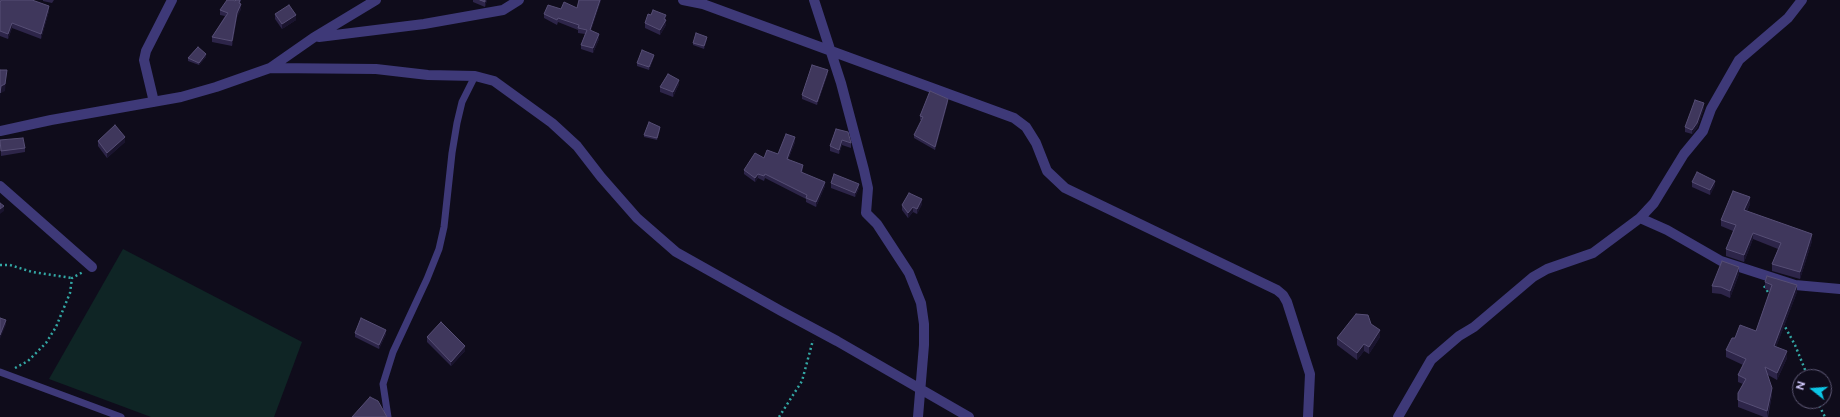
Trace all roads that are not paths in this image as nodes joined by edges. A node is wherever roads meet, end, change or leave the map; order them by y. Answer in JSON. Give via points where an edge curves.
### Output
{"nodes":[{"id":1,"x":172,"y":0,"type":"edge"},
{"id":2,"x":376,"y":0,"type":"edge"},
{"id":3,"x":519,"y":0,"type":"edge"},
{"id":4,"x":683,"y":0,"type":"edge"},
{"id":5,"x":814,"y":0,"type":"edge"},
{"id":6,"x":1802,"y":0,"type":"edge"},
{"id":7,"x":313,"y":38,"type":"junction"},
{"id":8,"x":831,"y":51,"type":"junction"},
{"id":9,"x":270,"y":68,"type":"junction"},
{"id":10,"x":475,"y":76,"type":"junction"},
{"id":11,"x":154,"y":102,"type":"junction"},
{"id":12,"x":0,"y":131,"type":"edge"},
{"id":13,"x":0,"y":186,"type":"edge"},
{"id":14,"x":1640,"y":218,"type":"junction"},
{"id":15,"x":92,"y":267,"type":"road end"},
{"id":16,"x":1840,"y":289,"type":"edge"},
{"id":17,"x":2,"y":373,"type":"edge"},
{"id":18,"x":920,"y":387,"type":"junction"},
{"id":19,"x":121,"y":417,"type":"edge"},
{"id":20,"x":388,"y":417,"type":"edge"},
{"id":21,"x":918,"y":417,"type":"edge"},
{"id":22,"x":969,"y":417,"type":"edge"},
{"id":23,"x":1308,"y":417,"type":"edge"},
{"id":24,"x":1398,"y":417,"type":"edge"}],
"edges":[{"from":1,"to":11,"type":"street","via":[[144,60]]},
{"from":2,"to":7,"type":"street"},
{"from":3,"to":7,"type":"street","via":[[503,10],[424,24]]},
{"from":4,"to":8,"type":"street","via":[[703,4]]},
{"from":5,"to":8,"type":"street"},
{"from":6,"to":14,"type":"street","via":[[1788,18],[1739,60],[1711,109],[1703,131],[1684,154],[1654,203]]},
{"from":7,"to":9,"type":"street"},
{"from":8,"to":18,"type":"street","via":[[868,188],[866,213],[877,224],[909,273],[921,303],[924,324]]},
{"from":8,"to":23,"type":"street","via":[[1014,118],[1026,127],[1036,143],[1047,171],[1065,188],[1277,290],[1288,302],[1310,374]]},
{"from":9,"to":10,"type":"street","via":[[376,69],[428,75]]},
{"from":9,"to":11,"type":"street","via":[[216,87]]},
{"from":10,"to":18,"type":"street","via":[[494,82],[552,123],[577,146],[601,178],[637,218],[676,252]]},
{"from":10,"to":20,"type":"lane","via":[[462,102],[457,123],[439,249],[393,352],[383,384]]},
{"from":11,"to":12,"type":"street"},
{"from":13,"to":15,"type":"street"},
{"from":14,"to":16,"type":"street","via":[[1721,260],[1760,274],[1795,285]]},
{"from":14,"to":24,"type":"street","via":[[1593,253],[1533,276],[1488,315],[1458,336],[1431,360]]},
{"from":17,"to":19,"type":"lane"},
{"from":18,"to":21,"type":"street"},
{"from":18,"to":22,"type":"street"}]}
